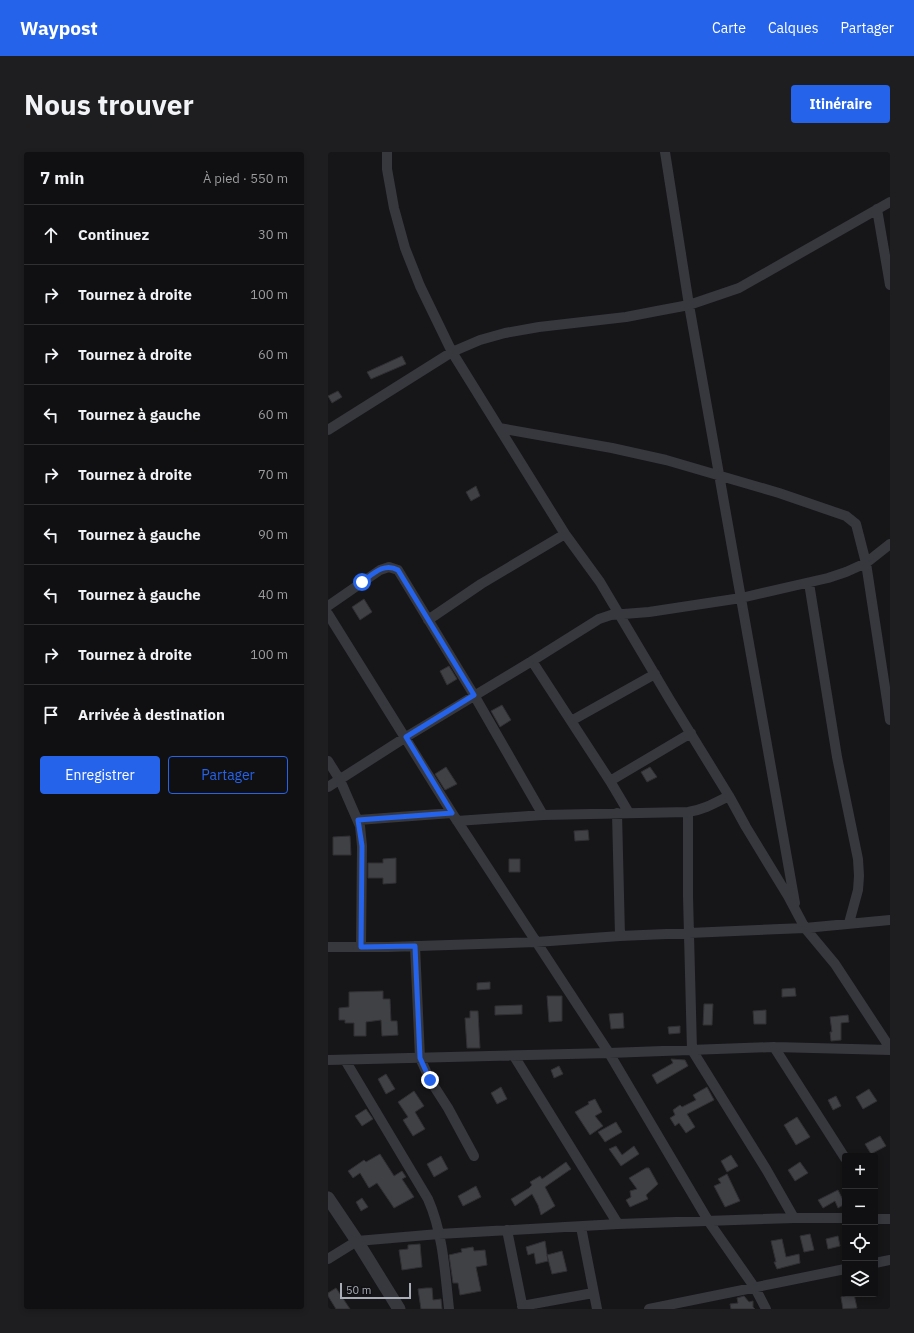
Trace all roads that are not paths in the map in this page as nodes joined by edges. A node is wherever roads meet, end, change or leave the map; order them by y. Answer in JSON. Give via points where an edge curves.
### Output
{"nodes":[{"id":1,"x":387,"y":152,"type":"edge"},
{"id":2,"x":665,"y":152,"type":"edge"},
{"id":3,"x":890,"y":202,"type":"edge"},
{"id":4,"x":877,"y":209,"type":"junction"},
{"id":5,"x":890,"y":286,"type":"edge"},
{"id":6,"x":689,"y":304,"type":"junction"},
{"id":7,"x":452,"y":352,"type":"junction"},
{"id":8,"x":499,"y":428,"type":"junction"},
{"id":9,"x":328,"y":430,"type":"edge"},
{"id":10,"x":719,"y":475,"type":"junction"},
{"id":11,"x":565,"y":534,"type":"junction"},
{"id":12,"x":890,"y":544,"type":"edge"},
{"id":13,"x":866,"y":563,"type":"junction"},
{"id":14,"x":809,"y":583,"type":"junction"},
{"id":15,"x":741,"y":598,"type":"junction"},
{"id":16,"x":328,"y":606,"type":"edge"},
{"id":17,"x":328,"y":614,"type":"edge"},
{"id":18,"x":619,"y":614,"type":"junction"},
{"id":19,"x":428,"y":620,"type":"junction"},
{"id":20,"x":532,"y":661,"type":"junction"},
{"id":21,"x":655,"y":674,"type":"junction"},
{"id":22,"x":474,"y":695,"type":"junction"},
{"id":23,"x":890,"y":720,"type":"edge"},
{"id":24,"x":571,"y":721,"type":"junction"},
{"id":25,"x":691,"y":733,"type":"junction"},
{"id":26,"x":406,"y":737,"type":"junction"},
{"id":27,"x":328,"y":761,"type":"edge"},
{"id":28,"x":340,"y":780,"type":"junction"},
{"id":29,"x":610,"y":781,"type":"junction"},
{"id":30,"x":328,"y":787,"type":"edge"},
{"id":31,"x":729,"y":796,"type":"junction"},
{"id":32,"x":688,"y":812,"type":"junction"},
{"id":33,"x":617,"y":813,"type":"junction"},
{"id":34,"x":629,"y":813,"type":"junction"},
{"id":35,"x":543,"y":815,"type":"junction"},
{"id":36,"x":455,"y":817,"type":"junction"},
{"id":37,"x":358,"y":820,"type":"junction"},
{"id":38,"x":797,"y":912,"type":"junction"},
{"id":39,"x":890,"y":920,"type":"edge"},
{"id":40,"x":849,"y":923,"type":"junction"},
{"id":41,"x":805,"y":928,"type":"junction"},
{"id":42,"x":689,"y":934,"type":"junction"},
{"id":43,"x":620,"y":936,"type":"junction"},
{"id":44,"x":536,"y":942,"type":"junction"},
{"id":45,"x":415,"y":946,"type":"junction"},
{"id":46,"x":328,"y":947,"type":"edge"},
{"id":47,"x":361,"y":947,"type":"junction"},
{"id":48,"x":774,"y":1048,"type":"junction"},
{"id":49,"x":890,"y":1049,"type":"edge"},
{"id":50,"x":692,"y":1050,"type":"junction"},
{"id":51,"x":609,"y":1053,"type":"junction"},
{"id":52,"x":514,"y":1056,"type":"junction"},
{"id":53,"x":420,"y":1058,"type":"junction"},
{"id":54,"x":328,"y":1060,"type":"edge"},
{"id":55,"x":345,"y":1060,"type":"junction"},
{"id":56,"x":842,"y":1153,"type":"edge"},
{"id":57,"x":474,"y":1156,"type":"dead end"},
{"id":58,"x":328,"y":1198,"type":"edge"},
{"id":59,"x":878,"y":1217,"type":"edge"},
{"id":60,"x":794,"y":1218,"type":"junction"},
{"id":61,"x":842,"y":1218,"type":"edge"},
{"id":62,"x":890,"y":1219,"type":"edge"},
{"id":63,"x":709,"y":1222,"type":"junction"},
{"id":64,"x":618,"y":1224,"type":"junction"},
{"id":65,"x":581,"y":1227,"type":"junction"},
{"id":66,"x":507,"y":1230,"type":"junction"},
{"id":67,"x":439,"y":1234,"type":"junction"},
{"id":68,"x":357,"y":1241,"type":"junction"},
{"id":69,"x":328,"y":1259,"type":"edge"},
{"id":70,"x":890,"y":1260,"type":"edge"},
{"id":71,"x":878,"y":1262,"type":"edge"},
{"id":72,"x":842,"y":1270,"type":"edge"},
{"id":73,"x":755,"y":1288,"type":"junction"},
{"id":74,"x":593,"y":1293,"type":"junction"},
{"id":75,"x":522,"y":1308,"type":"edge"},
{"id":76,"x":398,"y":1309,"type":"edge"},
{"id":77,"x":449,"y":1309,"type":"edge"},
{"id":78,"x":597,"y":1309,"type":"edge"},
{"id":79,"x":649,"y":1309,"type":"edge"},
{"id":80,"x":766,"y":1309,"type":"edge"}],
"edges":[{"from":1,"to":7,"type":"street","via":[[387,169],[394,208],[405,248]]},
{"from":2,"to":6,"type":"street"},
{"from":3,"to":4,"type":"street"},
{"from":4,"to":5,"type":"street"},
{"from":4,"to":6,"type":"street","via":[[739,288]]},
{"from":6,"to":7,"type":"street","via":[[626,317],[505,333]]},
{"from":6,"to":10,"type":"street"},
{"from":7,"to":8,"type":"street"},
{"from":7,"to":9,"type":"street"},
{"from":8,"to":10,"type":"street","via":[[612,448]]},
{"from":8,"to":11,"type":"street"},
{"from":10,"to":13,"type":"street","via":[[846,516],[856,524]]},
{"from":10,"to":15,"type":"street"},
{"from":11,"to":18,"type":"street","via":[[600,582]]},
{"from":11,"to":19,"type":"street","via":[[481,584]]},
{"from":12,"to":13,"type":"street"},
{"from":13,"to":14,"type":"street"},
{"from":13,"to":23,"type":"street"},
{"from":14,"to":15,"type":"street"},
{"from":14,"to":40,"type":"street","via":[[858,859],[858,890]]},
{"from":15,"to":18,"type":"street"},
{"from":15,"to":38,"type":"street"},
{"from":16,"to":19,"type":"street","via":[[380,570],[389,567],[398,570]]},
{"from":17,"to":26,"type":"street"},
{"from":18,"to":20,"type":"street","via":[[599,619]]},
{"from":18,"to":21,"type":"street"},
{"from":19,"to":22,"type":"street"},
{"from":20,"to":22,"type":"street"},
{"from":20,"to":24,"type":"street"},
{"from":21,"to":24,"type":"street"},
{"from":21,"to":25,"type":"street"},
{"from":22,"to":26,"type":"street"},
{"from":22,"to":35,"type":"street"},
{"from":24,"to":29,"type":"street"},
{"from":25,"to":29,"type":"street"},
{"from":25,"to":31,"type":"street"},
{"from":26,"to":28,"type":"street"},
{"from":26,"to":36,"type":"street"},
{"from":27,"to":28,"type":"street"},
{"from":28,"to":30,"type":"street"},
{"from":28,"to":37,"type":"street"},
{"from":29,"to":34,"type":"street"},
{"from":31,"to":32,"type":"street","via":[[698,811]]},
{"from":31,"to":38,"type":"street"},
{"from":32,"to":34,"type":"street"},
{"from":32,"to":42,"type":"street"},
{"from":33,"to":34,"type":"street"},
{"from":33,"to":35,"type":"street"},
{"from":33,"to":43,"type":"street"},
{"from":35,"to":36,"type":"street"},
{"from":36,"to":37,"type":"street"},
{"from":36,"to":44,"type":"street"},
{"from":37,"to":47,"type":"street","via":[[362,846]]},
{"from":38,"to":41,"type":"street"},
{"from":39,"to":40,"type":"street"},
{"from":40,"to":41,"type":"street"},
{"from":41,"to":42,"type":"street"},
{"from":41,"to":49,"type":"street","via":[[835,964]]},
{"from":42,"to":43,"type":"street"},
{"from":42,"to":50,"type":"street"},
{"from":43,"to":44,"type":"street"},
{"from":44,"to":45,"type":"street"},
{"from":44,"to":51,"type":"street"},
{"from":45,"to":47,"type":"street"},
{"from":45,"to":53,"type":"street"},
{"from":46,"to":47,"type":"street"},
{"from":48,"to":49,"type":"street"},
{"from":48,"to":50,"type":"street"},
{"from":48,"to":56,"type":"street"},
{"from":50,"to":51,"type":"street"},
{"from":50,"to":60,"type":"street"},
{"from":51,"to":52,"type":"street"},
{"from":51,"to":63,"type":"street"},
{"from":52,"to":53,"type":"street"},
{"from":52,"to":64,"type":"street"},
{"from":53,"to":55,"type":"street"},
{"from":53,"to":57,"type":"street"},
{"from":54,"to":55,"type":"street"},
{"from":55,"to":67,"type":"street","via":[[428,1199]]},
{"from":58,"to":68,"type":"street"},
{"from":59,"to":62,"type":"street"},
{"from":60,"to":61,"type":"street"},
{"from":60,"to":63,"type":"street"},
{"from":63,"to":64,"type":"street"},
{"from":63,"to":73,"type":"street"},
{"from":64,"to":65,"type":"street"},
{"from":65,"to":66,"type":"street"},
{"from":65,"to":74,"type":"street"},
{"from":66,"to":67,"type":"street"},
{"from":66,"to":75,"type":"street"},
{"from":67,"to":68,"type":"street"},
{"from":67,"to":77,"type":"street"},
{"from":68,"to":69,"type":"street"},
{"from":68,"to":76,"type":"street"},
{"from":70,"to":71,"type":"street"},
{"from":72,"to":73,"type":"street"},
{"from":73,"to":79,"type":"street"},
{"from":73,"to":80,"type":"street"},
{"from":74,"to":75,"type":"street"},
{"from":74,"to":78,"type":"street"}]}
